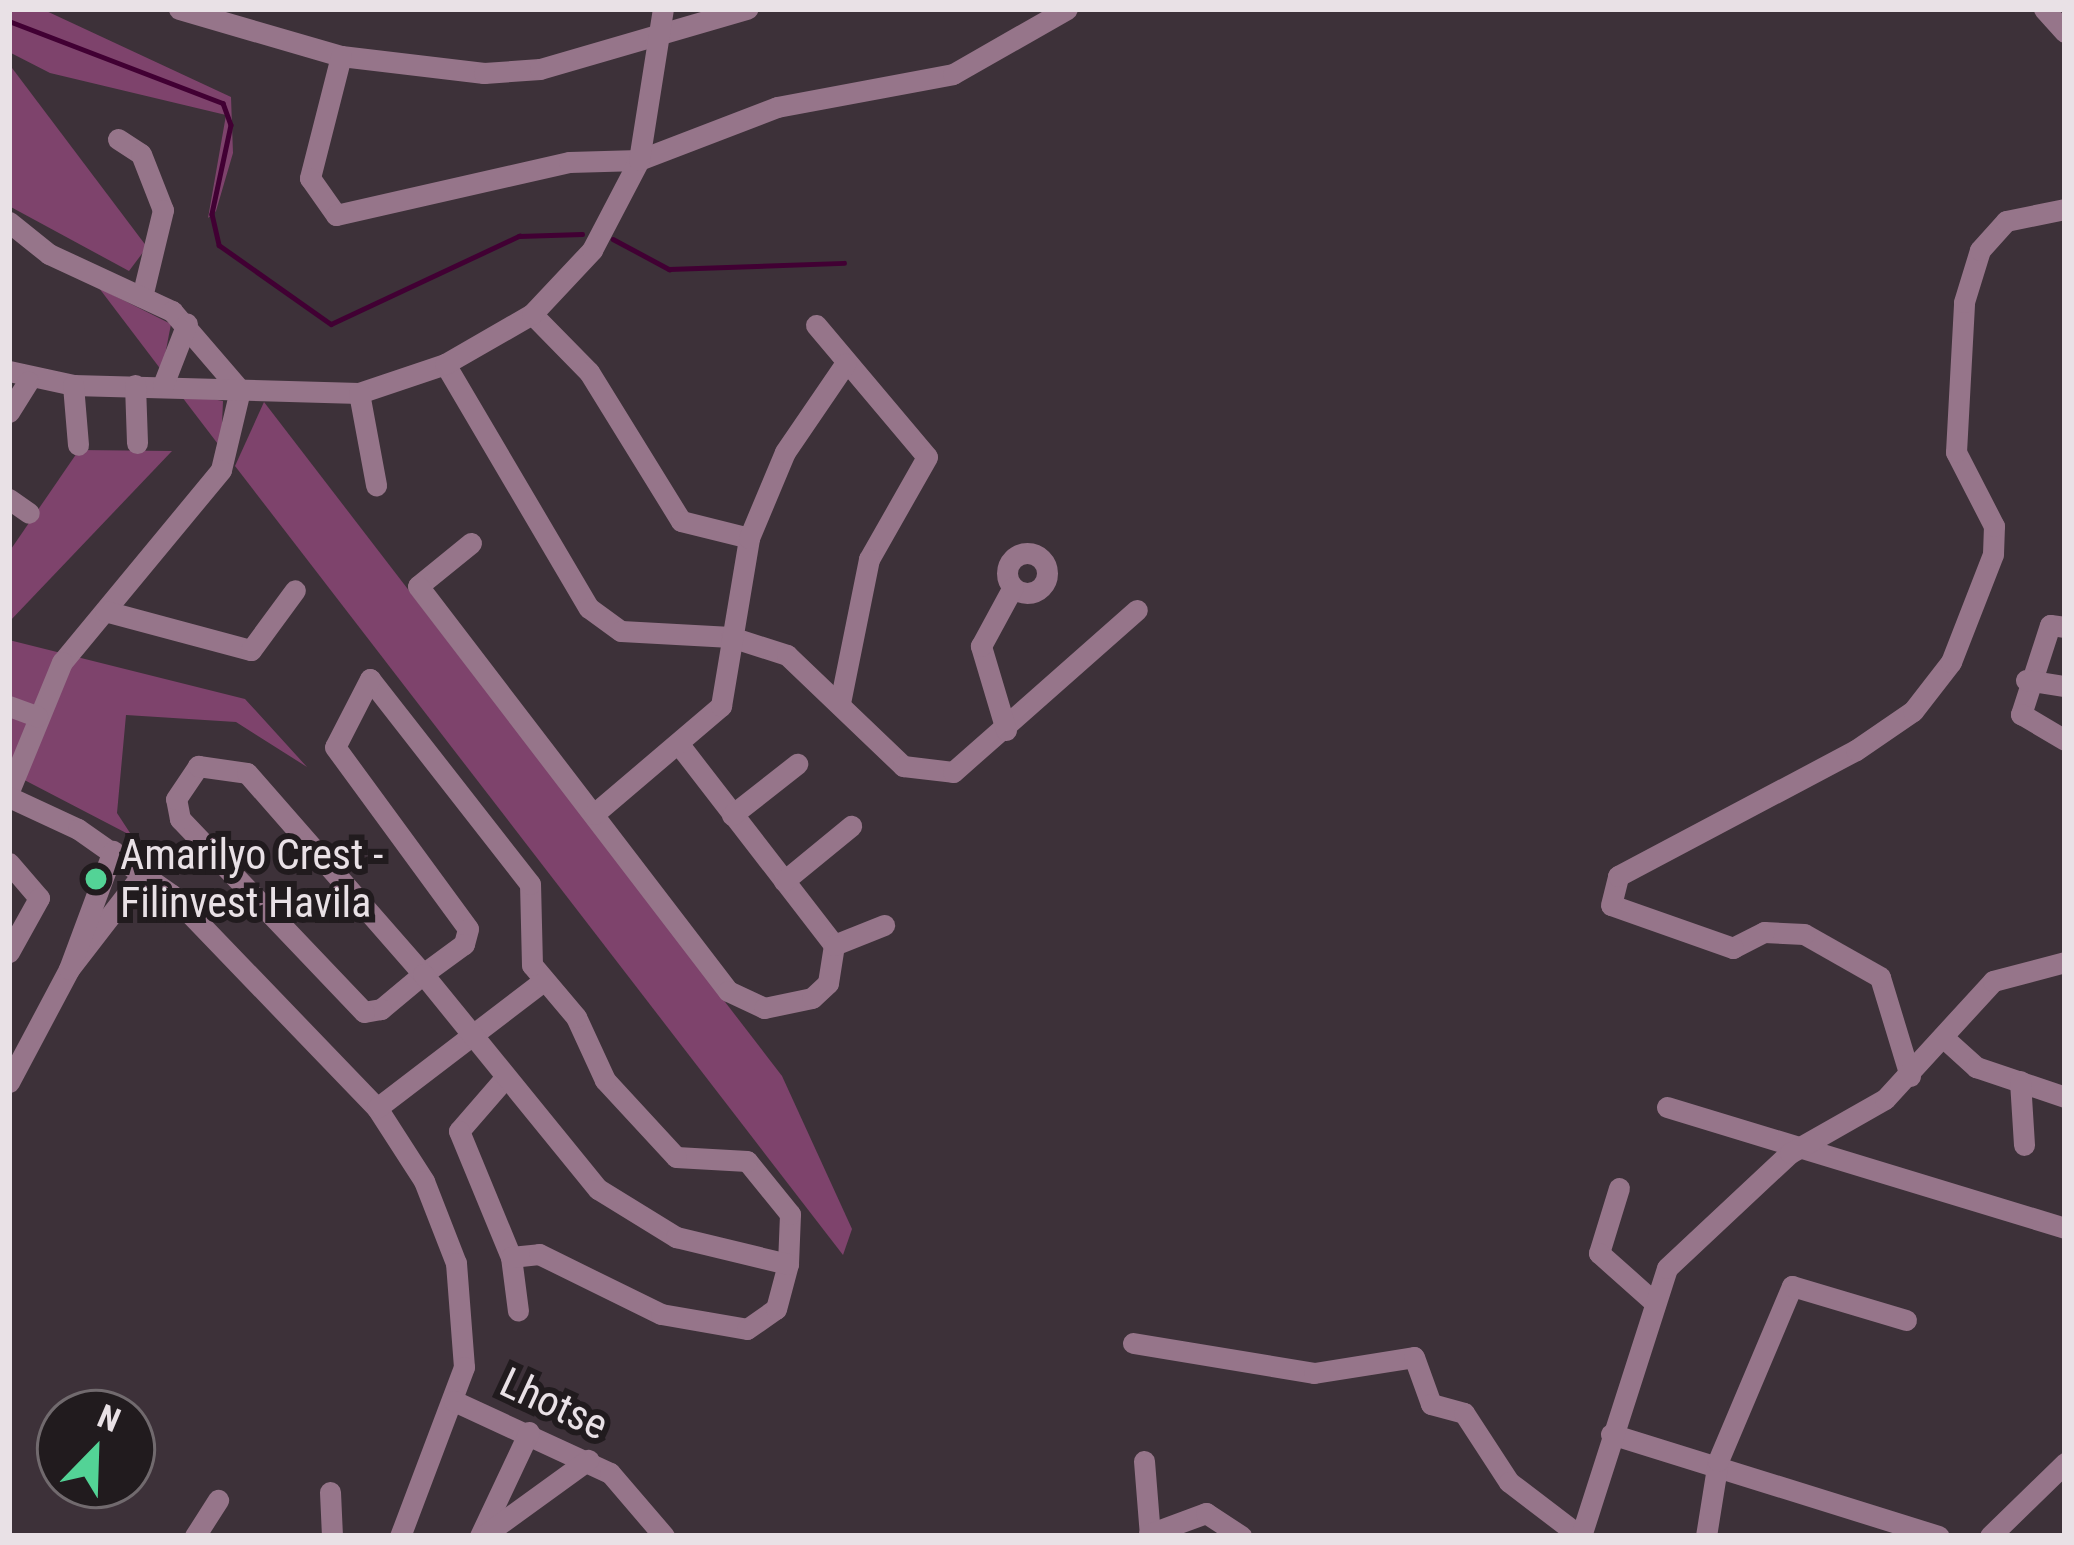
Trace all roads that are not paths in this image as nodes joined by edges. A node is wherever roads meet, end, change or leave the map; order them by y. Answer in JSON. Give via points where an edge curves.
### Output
{"nodes":[{"id":1,"x":179,"y":9,"type":"edge"},
{"id":2,"x":663,"y":9,"type":"edge"},
{"id":3,"x":746,"y":9,"type":"edge"},
{"id":4,"x":1067,"y":9,"type":"edge"},
{"id":5,"x":2044,"y":9,"type":"edge"},
{"id":6,"x":2065,"y":32,"type":"edge"},
{"id":7,"x":662,"y":34,"type":"junction"},
{"id":8,"x":341,"y":56,"type":"junction"},
{"id":9,"x":118,"y":139,"type":"dead end"},
{"id":10,"x":638,"y":160,"type":"junction"},
{"id":11,"x":2065,"y":209,"type":"edge"},
{"id":12,"x":9,"y":222,"type":"edge"},
{"id":13,"x":142,"y":297,"type":"junction"},
{"id":14,"x":532,"y":314,"type":"junction"},
{"id":15,"x":187,"y":323,"type":"junction"},
{"id":16,"x":816,"y":325,"type":"dead end"},
{"id":17,"x":445,"y":364,"type":"junction"},
{"id":18,"x":845,"y":364,"type":"junction"},
{"id":19,"x":19,"y":376,"type":"edge"},
{"id":20,"x":73,"y":385,"type":"junction"},
{"id":21,"x":135,"y":385,"type":"junction"},
{"id":22,"x":163,"y":385,"type":"junction"},
{"id":23,"x":240,"y":390,"type":"junction"},
{"id":24,"x":359,"y":393,"type":"junction"},
{"id":25,"x":9,"y":412,"type":"edge"},
{"id":26,"x":137,"y":443,"type":"dead end"},
{"id":27,"x":78,"y":445,"type":"dead end"},
{"id":28,"x":376,"y":485,"type":"dead end"},
{"id":29,"x":9,"y":499,"type":"edge"},
{"id":30,"x":29,"y":513,"type":"dead end"},
{"id":31,"x":749,"y":538,"type":"junction"},
{"id":32,"x":471,"y":543,"type":"dead end"},
{"id":33,"x":1013,"y":587,"type":"dead end"},
{"id":34,"x":295,"y":590,"type":"dead end"},
{"id":35,"x":1137,"y":610,"type":"dead end"},
{"id":36,"x":105,"y":611,"type":"junction"},
{"id":37,"x":2065,"y":627,"type":"edge"},
{"id":38,"x":730,"y":637,"type":"junction"},
{"id":39,"x":2026,"y":680,"type":"junction"},
{"id":40,"x":2065,"y":686,"type":"edge"},
{"id":41,"x":840,"y":703,"type":"junction"},
{"id":42,"x":9,"y":706,"type":"edge"},
{"id":43,"x":37,"y":716,"type":"junction"},
{"id":44,"x":1006,"y":730,"type":"junction"},
{"id":45,"x":2065,"y":740,"type":"edge"},
{"id":46,"x":682,"y":748,"type":"junction"},
{"id":47,"x":797,"y":764,"type":"dead end"},
{"id":48,"x":9,"y":794,"type":"edge"},
{"id":49,"x":594,"y":814,"type":"junction"},
{"id":50,"x":732,"y":814,"type":"junction"},
{"id":51,"x":851,"y":826,"type":"dead end"},
{"id":52,"x":112,"y":850,"type":"junction"},
{"id":53,"x":9,"y":863,"type":"edge"},
{"id":54,"x":144,"y":872,"type":"junction"},
{"id":55,"x":784,"y":881,"type":"junction"},
{"id":56,"x":884,"y":925,"type":"dead end"},
{"id":57,"x":834,"y":945,"type":"junction"},
{"id":58,"x":9,"y":952,"type":"edge"},
{"id":59,"x":2065,"y":962,"type":"edge"},
{"id":60,"x":69,"y":969,"type":"junction"},
{"id":61,"x":423,"y":974,"type":"junction"},
{"id":62,"x":543,"y":981,"type":"junction"},
{"id":63,"x":470,"y":1035,"type":"junction"},
{"id":64,"x":1945,"y":1039,"type":"junction"},
{"id":65,"x":1910,"y":1076,"type":"junction"},
{"id":66,"x":505,"y":1078,"type":"junction"},
{"id":67,"x":2020,"y":1081,"type":"junction"},
{"id":68,"x":9,"y":1082,"type":"edge"},
{"id":69,"x":2065,"y":1097,"type":"edge"},
{"id":70,"x":1666,"y":1107,"type":"dead end"},
{"id":71,"x":377,"y":1108,"type":"junction"},
{"id":72,"x":2024,"y":1145,"type":"dead end"},
{"id":73,"x":1790,"y":1153,"type":"junction"},
{"id":74,"x":1619,"y":1189,"type":"dead end"},
{"id":75,"x":2065,"y":1228,"type":"edge"},
{"id":76,"x":511,"y":1258,"type":"junction"},
{"id":77,"x":788,"y":1264,"type":"junction"},
{"id":78,"x":1654,"y":1302,"type":"junction"},
{"id":79,"x":518,"y":1311,"type":"dead end"},
{"id":80,"x":1906,"y":1320,"type":"dead end"},
{"id":81,"x":1133,"y":1343,"type":"dead end"},
{"id":82,"x":454,"y":1401,"type":"junction"},
{"id":83,"x":529,"y":1432,"type":"junction"},
{"id":84,"x":1611,"y":1434,"type":"junction"},
{"id":85,"x":588,"y":1460,"type":"junction"},
{"id":86,"x":1144,"y":1461,"type":"dead end"},
{"id":87,"x":1718,"y":1461,"type":"junction"},
{"id":88,"x":2065,"y":1463,"type":"edge"},
{"id":89,"x":330,"y":1492,"type":"dead end"},
{"id":90,"x":218,"y":1500,"type":"dead end"},
{"id":91,"x":1150,"y":1535,"type":"edge"},
{"id":92,"x":195,"y":1536,"type":"edge"},
{"id":93,"x":332,"y":1536,"type":"edge"},
{"id":94,"x":400,"y":1536,"type":"edge"},
{"id":95,"x":482,"y":1536,"type":"edge"},
{"id":96,"x":664,"y":1536,"type":"edge"},
{"id":97,"x":1241,"y":1536,"type":"edge"},
{"id":98,"x":1580,"y":1536,"type":"edge"},
{"id":99,"x":1706,"y":1536,"type":"edge"},
{"id":100,"x":1938,"y":1536,"type":"edge"},
{"id":101,"x":1990,"y":1536,"type":"edge"}],
"edges":[{"from":1,"to":8,"type":"street"},
{"from":2,"to":7,"type":"street"},
{"from":3,"to":7,"type":"street"},
{"from":4,"to":10,"type":"street","via":[[953,74],[777,107]]},
{"from":5,"to":6,"type":"street"},
{"from":7,"to":8,"type":"street","via":[[540,69]]},
{"from":7,"to":10,"type":"street"},
{"from":8,"to":10,"type":"street","via":[[310,178],[336,215],[569,162]]},
{"from":9,"to":13,"type":"street","via":[[157,179],[163,211]]},
{"from":10,"to":14,"type":"street","via":[[592,250]]},
{"from":11,"to":65,"type":"street","via":[[2006,221],[1980,250],[1964,302],[1956,452],[1994,526],[1951,662],[1913,711],[1856,750],[1618,876],[1611,905],[1733,949],[1764,932],[1804,934],[1880,977]]},
{"from":12,"to":13,"type":"street"},
{"from":13,"to":15,"type":"street"},
{"from":14,"to":17,"type":"street"},
{"from":14,"to":31,"type":"street","via":[[589,372],[681,521]]},
{"from":15,"to":22,"type":"street"},
{"from":15,"to":23,"type":"street"},
{"from":16,"to":18,"type":"street"},
{"from":17,"to":24,"type":"street"},
{"from":17,"to":38,"type":"street","via":[[589,608],[621,631]]},
{"from":18,"to":31,"type":"street","via":[[784,452]]},
{"from":18,"to":41,"type":"street","via":[[927,457],[869,559]]},
{"from":19,"to":20,"type":"street"},
{"from":19,"to":25,"type":"street"},
{"from":20,"to":21,"type":"street"},
{"from":20,"to":27,"type":"street"},
{"from":21,"to":22,"type":"street"},
{"from":21,"to":26,"type":"street"},
{"from":22,"to":23,"type":"street"},
{"from":23,"to":24,"type":"street"},
{"from":23,"to":36,"type":"street","via":[[220,470]]},
{"from":24,"to":28,"type":"street"},
{"from":29,"to":30,"type":"street"},
{"from":31,"to":38,"type":"street"},
{"from":32,"to":49,"type":"street","via":[[418,586]]},
{"from":33,"to":44,"type":"street","via":[[981,646]]},
{"from":34,"to":36,"type":"street","via":[[251,650]]},
{"from":35,"to":44,"type":"street"},
{"from":36,"to":43,"type":"street","via":[[62,662]]},
{"from":37,"to":39,"type":"street","via":[[2050,625]]},
{"from":38,"to":41,"type":"street","via":[[787,655]]},
{"from":38,"to":46,"type":"street","via":[[722,706]]},
{"from":39,"to":40,"type":"street"},
{"from":39,"to":45,"type":"street","via":[[2020,714]]},
{"from":41,"to":44,"type":"street","via":[[903,766],[934,772],[953,772]]},
{"from":42,"to":43,"type":"street"},
{"from":43,"to":48,"type":"street"},
{"from":46,"to":49,"type":"street"},
{"from":46,"to":50,"type":"street"},
{"from":47,"to":50,"type":"street"},
{"from":48,"to":52,"type":"street"},
{"from":49,"to":57,"type":"street","via":[[743,1002],[812,998],[829,983]]},
{"from":50,"to":55,"type":"street"},
{"from":51,"to":55,"type":"street"},
{"from":52,"to":54,"type":"street"},
{"from":52,"to":60,"type":"street"},
{"from":53,"to":58,"type":"street","via":[[38,898]]},
{"from":54,"to":60,"type":"street"},
{"from":54,"to":71,"type":"street"},
{"from":55,"to":57,"type":"street"},
{"from":56,"to":57,"type":"street"},
{"from":59,"to":64,"type":"street","via":[[1993,981]]},
{"from":60,"to":68,"type":"street"},
{"from":61,"to":61,"type":"street","via":[[364,1012],[180,819],[182,781],[198,766],[247,773]]},
{"from":61,"to":62,"type":"street","via":[[464,944],[467,914],[335,747],[370,679],[530,884],[532,965]]},
{"from":61,"to":63,"type":"street"},
{"from":62,"to":63,"type":"street"},
{"from":62,"to":77,"type":"street","via":[[576,1017],[605,1080],[676,1157],[747,1162],[766,1178],[790,1214]]},
{"from":63,"to":66,"type":"street"},
{"from":63,"to":71,"type":"street"},
{"from":64,"to":65,"type":"street"},
{"from":64,"to":67,"type":"street","via":[[1976,1066]]},
{"from":65,"to":73,"type":"street"},
{"from":66,"to":76,"type":"street","via":[[458,1131]]},
{"from":66,"to":77,"type":"street","via":[[628,1214],[728,1254]]},
{"from":67,"to":69,"type":"street"},
{"from":67,"to":72,"type":"street"},
{"from":70,"to":73,"type":"street"},
{"from":71,"to":82,"type":"street","via":[[442,1225],[466,1339]]},
{"from":73,"to":75,"type":"street"},
{"from":73,"to":78,"type":"street","via":[[1696,1235]]},
{"from":74,"to":78,"type":"street","via":[[1599,1253]]},
{"from":76,"to":77,"type":"street","via":[[539,1254],[661,1314],[747,1329],[768,1323]]},
{"from":76,"to":79,"type":"street"},
{"from":78,"to":84,"type":"street"},
{"from":80,"to":87,"type":"street","via":[[1792,1286]]},
{"from":81,"to":98,"type":"street","via":[[1314,1373],[1414,1357],[1431,1404],[1464,1413],[1509,1482]]},
{"from":82,"to":83,"type":"street","name":"Lhotse"},
{"from":82,"to":94,"type":"street"},
{"from":83,"to":85,"type":"street","name":"Lhotse"},
{"from":83,"to":95,"type":"street"},
{"from":84,"to":87,"type":"street"},
{"from":84,"to":98,"type":"street"},
{"from":85,"to":95,"type":"street"},
{"from":85,"to":96,"type":"street","name":"Lhotse"},
{"from":86,"to":91,"type":"street"},
{"from":87,"to":99,"type":"street"},
{"from":87,"to":100,"type":"street"},
{"from":88,"to":101,"type":"street"},
{"from":89,"to":93,"type":"street"},
{"from":90,"to":92,"type":"street"},
{"from":91,"to":97,"type":"street","via":[[1192,1513],[1223,1518]]}]}
